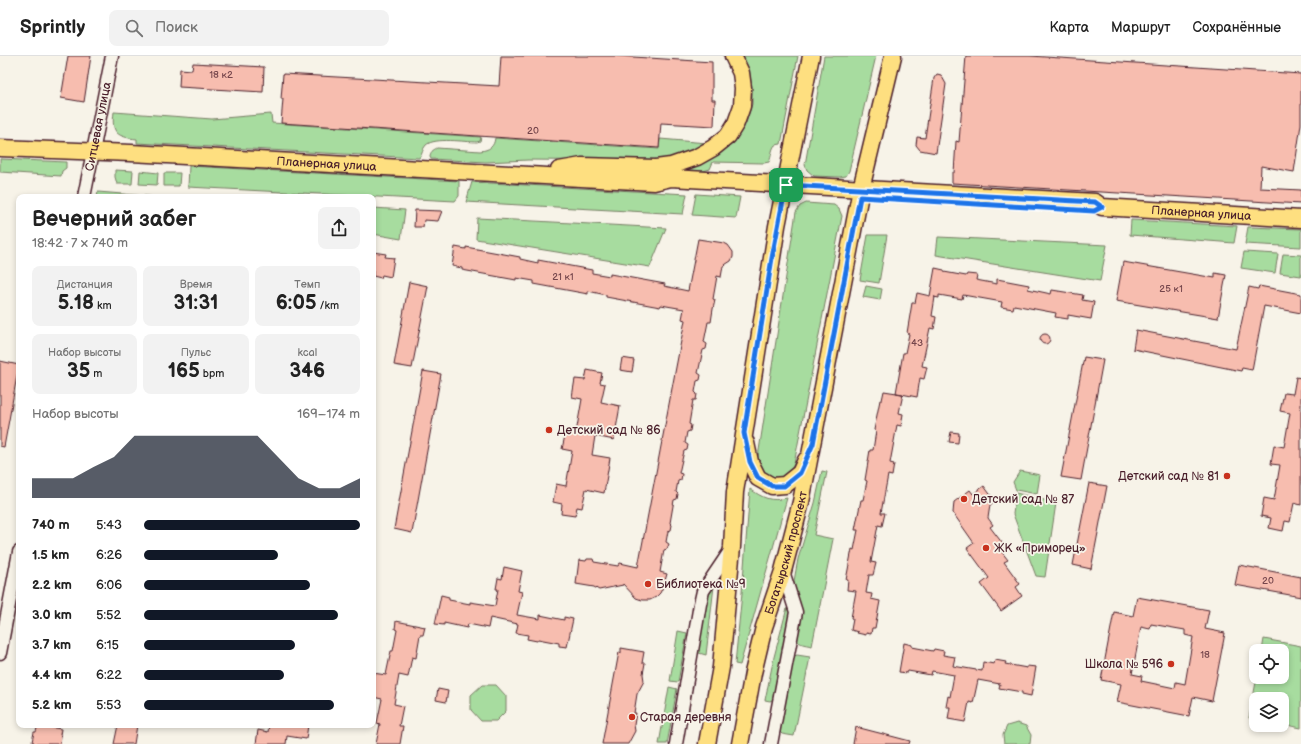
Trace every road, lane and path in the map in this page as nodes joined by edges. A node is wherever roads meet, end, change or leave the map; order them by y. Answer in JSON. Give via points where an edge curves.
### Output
{"nodes":[{"id":1,"x":112,"y":56,"type":"edge"},
{"id":2,"x":733,"y":56,"type":"edge"},
{"id":3,"x":811,"y":56,"type":"edge"},
{"id":4,"x":893,"y":56,"type":"edge"},
{"id":5,"x":0,"y":148,"type":"edge"},
{"id":6,"x":94,"y":152,"type":"junction"},
{"id":7,"x":526,"y":175,"type":"junction"},
{"id":8,"x":785,"y":189,"type":"junction"},
{"id":9,"x":860,"y":193,"type":"junction"},
{"id":10,"x":85,"y":194,"type":"edge"},
{"id":11,"x":1301,"y":219,"type":"edge"},
{"id":12,"x":744,"y":433,"type":"junction"},
{"id":13,"x":813,"y":444,"type":"junction"},
{"id":14,"x":732,"y":547,"type":"junction"},
{"id":15,"x":16,"y":568,"type":"edge"},
{"id":16,"x":783,"y":572,"type":"junction"},
{"id":17,"x":0,"y":653,"type":"edge"},
{"id":18,"x":676,"y":744,"type":"edge"},
{"id":19,"x":707,"y":744,"type":"edge"},
{"id":20,"x":740,"y":744,"type":"edge"},
{"id":21,"x":771,"y":744,"type":"edge"}],
"edges":[{"from":1,"to":6,"type":"street","name":"Ситцевая улица"},
{"from":2,"to":7,"type":"main road","via":[[741,73],[742,106],[728,136],[713,148],[684,162],[656,168],[582,166]]},
{"from":3,"to":8,"type":"main road"},
{"from":4,"to":9,"type":"main road","name":"Богатырский проспект"},
{"from":5,"to":6,"type":"main road","name":"Планерная улица"},
{"from":6,"to":7,"type":"main road","name":"Планерная улица"},
{"from":6,"to":10,"type":"street","name":"Ситцевая улица"},
{"from":7,"to":8,"type":"main road","name":"Планерная улица","via":[[654,182],[670,188]]},
{"from":8,"to":9,"type":"main road","name":"Планерная улица"},
{"from":8,"to":12,"type":"main road"},
{"from":9,"to":11,"type":"main road","name":"Планерная улица","via":[[1094,211],[1102,207]]},
{"from":9,"to":13,"type":"main road","name":"Богатырский проспект"},
{"from":12,"to":13,"type":"main road","via":[[750,462],[758,478],[772,486],[784,486],[800,473]]},
{"from":12,"to":14,"type":"main road"},
{"from":13,"to":16,"type":"main road","name":"Богатырский проспект"},
{"from":14,"to":18,"type":"street","via":[[704,591],[700,604]]},
{"from":14,"to":19,"type":"main road","via":[[721,667]]},
{"from":15,"to":17,"type":"street"},
{"from":16,"to":20,"type":"main road","name":"Богатырский проспект","via":[[764,626]]},
{"from":16,"to":21,"type":"street","via":[[796,612]]}]}
